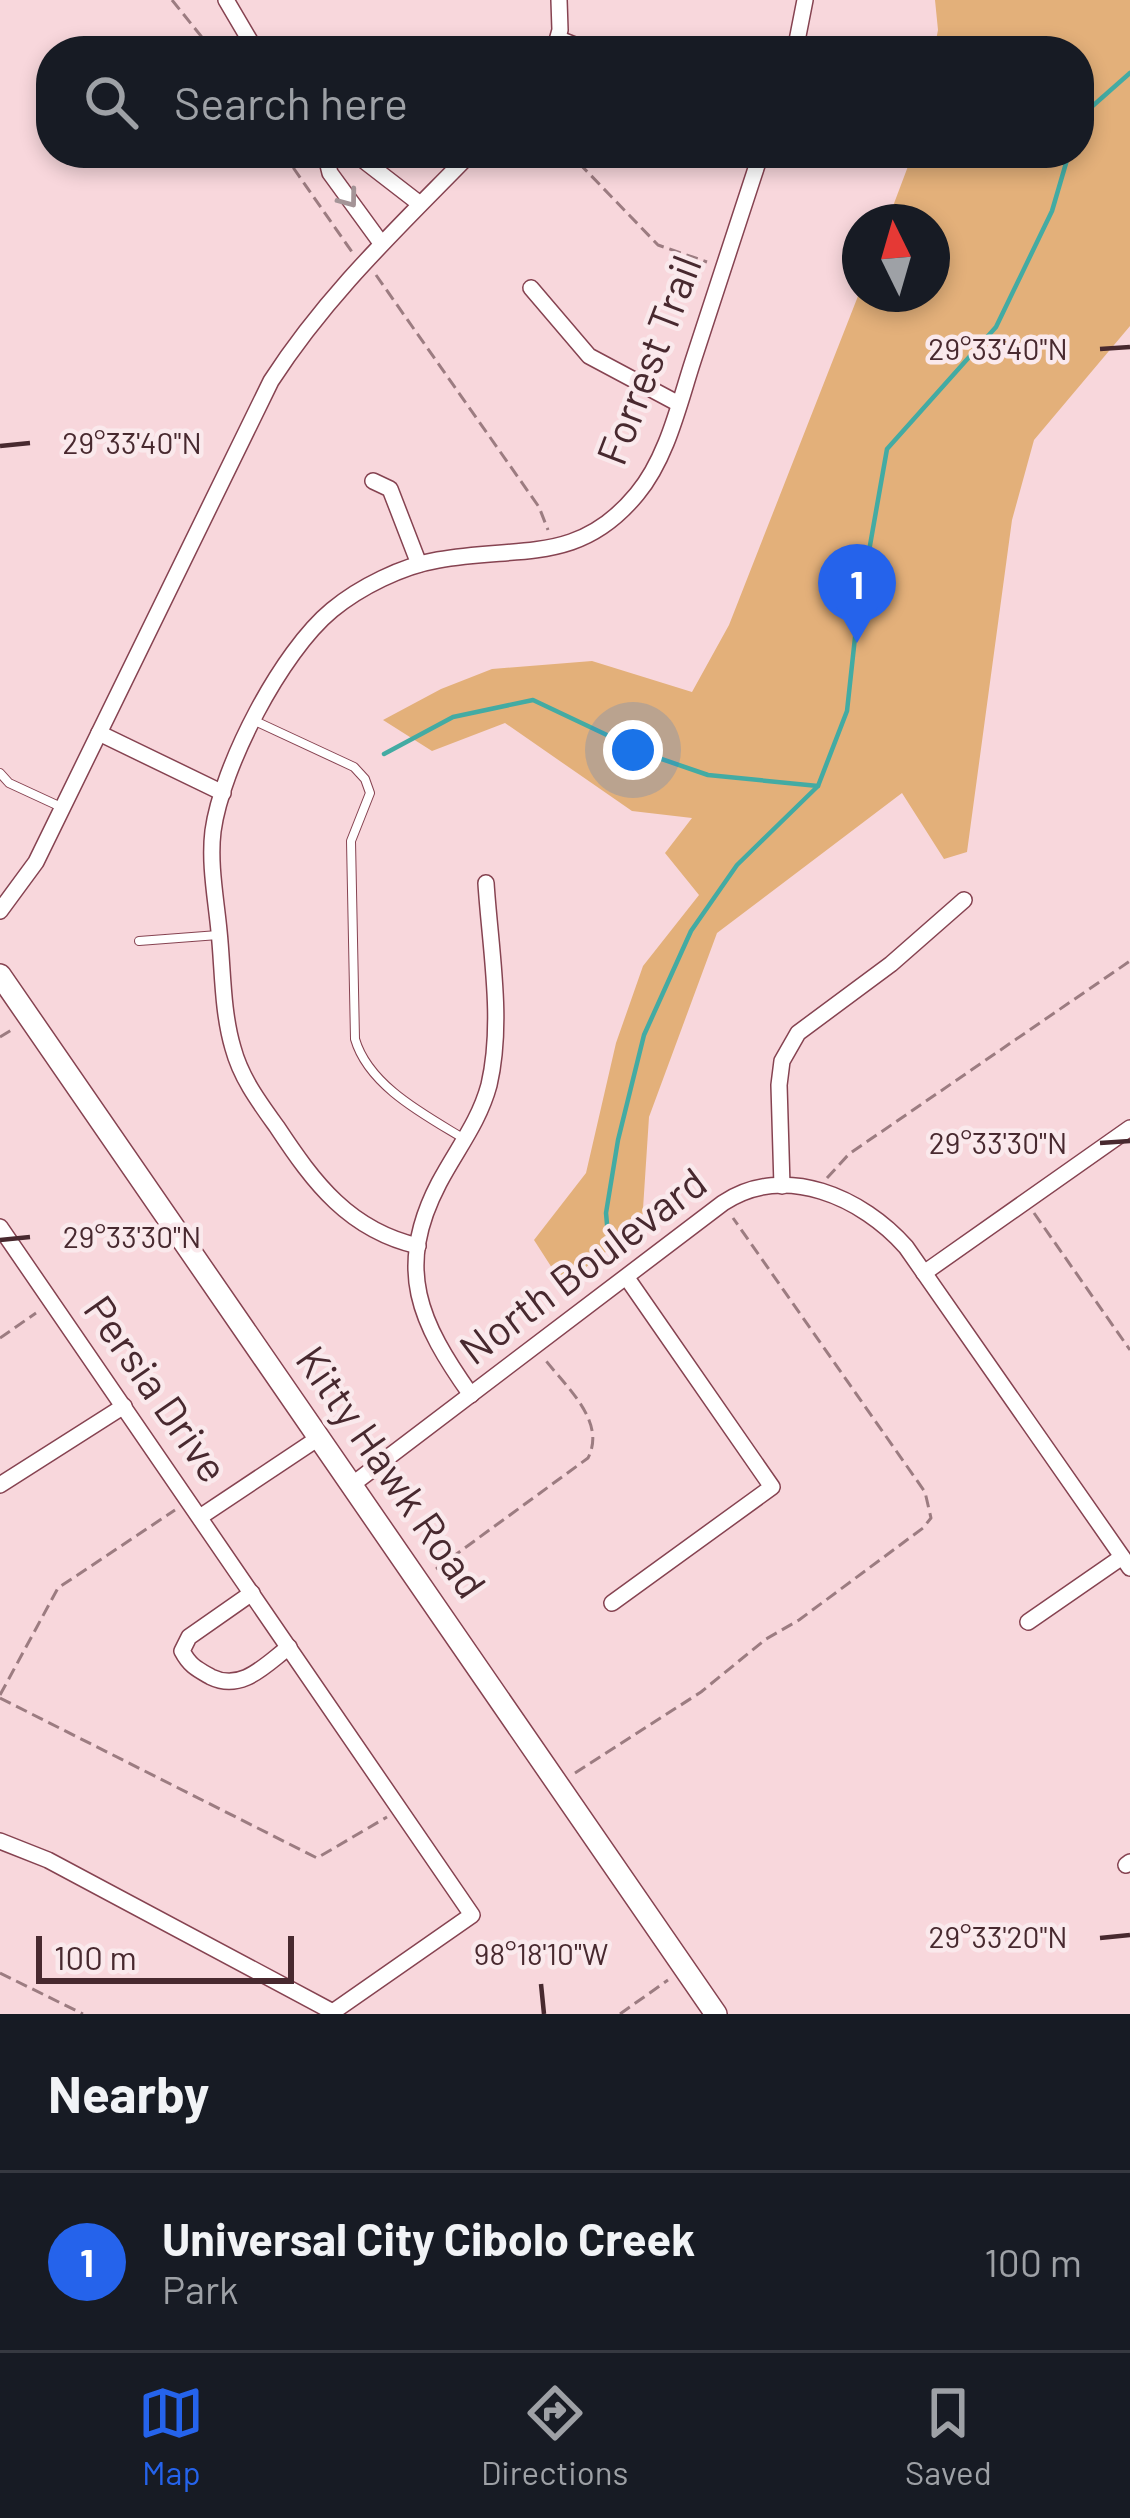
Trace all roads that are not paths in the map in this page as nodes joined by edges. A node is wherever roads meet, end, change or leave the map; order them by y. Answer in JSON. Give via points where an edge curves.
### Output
{"nodes":[{"id":1,"x":226,"y":0,"type":"edge"},
{"id":2,"x":559,"y":0,"type":"edge"},
{"id":3,"x":805,"y":0,"type":"edge"},
{"id":4,"x":247,"y":36,"type":"edge"},
{"id":5,"x":557,"y":36,"type":"edge"},
{"id":6,"x":798,"y":36,"type":"edge"},
{"id":7,"x":329,"y":168,"type":"edge"},
{"id":8,"x":373,"y":168,"type":"edge"},
{"id":9,"x":456,"y":168,"type":"edge"},
{"id":10,"x":756,"y":168,"type":"edge"},
{"id":11,"x":420,"y":204,"type":"junction"},
{"id":12,"x":381,"y":243,"type":"junction"},
{"id":13,"x":531,"y":288,"type":"dead end"},
{"id":14,"x":679,"y":404,"type":"junction"},
{"id":15,"x":373,"y":482,"type":"dead end"},
{"id":16,"x":418,"y":564,"type":"junction"},
{"id":17,"x":255,"y":721,"type":"junction"},
{"id":18,"x":99,"y":733,"type":"junction"},
{"id":19,"x":0,"y":773,"type":"edge"},
{"id":20,"x":224,"y":793,"type":"junction"},
{"id":21,"x":62,"y":808,"type":"junction"},
{"id":22,"x":486,"y":883,"type":"dead end"},
{"id":23,"x":964,"y":900,"type":"dead end"},
{"id":24,"x":0,"y":910,"type":"edge"},
{"id":25,"x":219,"y":935,"type":"junction"},
{"id":26,"x":139,"y":941,"type":"dead end"},
{"id":27,"x":0,"y":975,"type":"edge"},
{"id":28,"x":1130,"y":1127,"type":"edge"},
{"id":29,"x":466,"y":1140,"type":"junction"},
{"id":30,"x":782,"y":1186,"type":"junction"},
{"id":31,"x":0,"y":1227,"type":"edge"},
{"id":32,"x":418,"y":1246,"type":"junction"},
{"id":33,"x":924,"y":1273,"type":"junction"},
{"id":34,"x":627,"y":1278,"type":"junction"},
{"id":35,"x":471,"y":1395,"type":"junction"},
{"id":36,"x":124,"y":1406,"type":"junction"},
{"id":37,"x":320,"y":1437,"type":"junction"},
{"id":38,"x":353,"y":1484,"type":"junction"},
{"id":39,"x":0,"y":1485,"type":"edge"},
{"id":40,"x":200,"y":1517,"type":"junction"},
{"id":41,"x":1126,"y":1563,"type":"edge"},
{"id":42,"x":252,"y":1592,"type":"junction"},
{"id":43,"x":612,"y":1603,"type":"dead end"},
{"id":44,"x":1028,"y":1622,"type":"dead end"},
{"id":45,"x":289,"y":1647,"type":"junction"},
{"id":46,"x":0,"y":1841,"type":"edge"},
{"id":47,"x":331,"y":2013,"type":"edge"},
{"id":48,"x":716,"y":2014,"type":"edge"}],
"edges":[{"from":1,"to":4,"type":"street"},
{"from":2,"to":5,"type":"street"},
{"from":3,"to":6,"type":"street"},
{"from":7,"to":12,"type":"street","one_way":true},
{"from":8,"to":11,"type":"street"},
{"from":9,"to":11,"type":"street"},
{"from":10,"to":14,"type":"street","name":"Forrest Trail"},
{"from":11,"to":12,"type":"street"},
{"from":12,"to":18,"type":"street","via":[[271,381]]},
{"from":13,"to":14,"type":"street","via":[[589,356]]},
{"from":14,"to":16,"type":"street","name":"Forrest Trail","via":[[641,490],[592,534],[553,549]]},
{"from":15,"to":16,"type":"street","via":[[391,489]]},
{"from":16,"to":17,"type":"street","name":"Forrest Trail","via":[[332,610],[288,657]]},
{"from":17,"to":20,"type":"street","name":"Forrest Trail"},
{"from":17,"to":29,"type":"lane","via":[[365,778],[370,793],[350,841],[355,1039],[399,1096]]},
{"from":18,"to":20,"type":"street"},
{"from":18,"to":21,"type":"street"},
{"from":19,"to":21,"type":"lane"},
{"from":20,"to":25,"type":"street","name":"Forrest Trail","via":[[213,831]]},
{"from":21,"to":24,"type":"street"},
{"from":22,"to":29,"type":"street","via":[[495,1038],[489,1083]]},
{"from":23,"to":30,"type":"street","via":[[798,1033],[779,1085]]},
{"from":25,"to":26,"type":"lane"},
{"from":25,"to":32,"type":"street","name":"Forrest Trail","via":[[229,1034],[247,1084],[338,1208]]},
{"from":27,"to":37,"type":"street","name":"Kitty Hawk Road"},
{"from":28,"to":33,"type":"street"},
{"from":29,"to":32,"type":"street","via":[[440,1181]]},
{"from":30,"to":33,"type":"street","name":"North Boulevard","via":[[862,1206]]},
{"from":30,"to":34,"type":"street","name":"North Boulevard","via":[[735,1194]]},
{"from":31,"to":36,"type":"street","name":"Persia Drive"},
{"from":32,"to":35,"type":"street","via":[[424,1318]]},
{"from":33,"to":41,"type":"street","name":"North Boulevard"},
{"from":34,"to":35,"type":"street","name":"North Boulevard"},
{"from":34,"to":43,"type":"street","via":[[772,1487]]},
{"from":35,"to":38,"type":"street","name":"North Boulevard"},
{"from":36,"to":39,"type":"street"},
{"from":36,"to":40,"type":"street","name":"Persia Drive"},
{"from":37,"to":38,"type":"street","name":"Kitty Hawk Road"},
{"from":37,"to":40,"type":"street"},
{"from":38,"to":48,"type":"street","name":"Kitty Hawk Road"},
{"from":40,"to":42,"type":"street","name":"Persia Drive"},
{"from":41,"to":44,"type":"street"},
{"from":42,"to":45,"type":"street","name":"Persia Drive"},
{"from":42,"to":45,"type":"street","via":[[189,1637],[182,1651],[190,1666],[225,1684],[245,1680]]},
{"from":45,"to":47,"type":"street","name":"Persia Drive","via":[[472,1915]]},
{"from":46,"to":47,"type":"street"}]}
